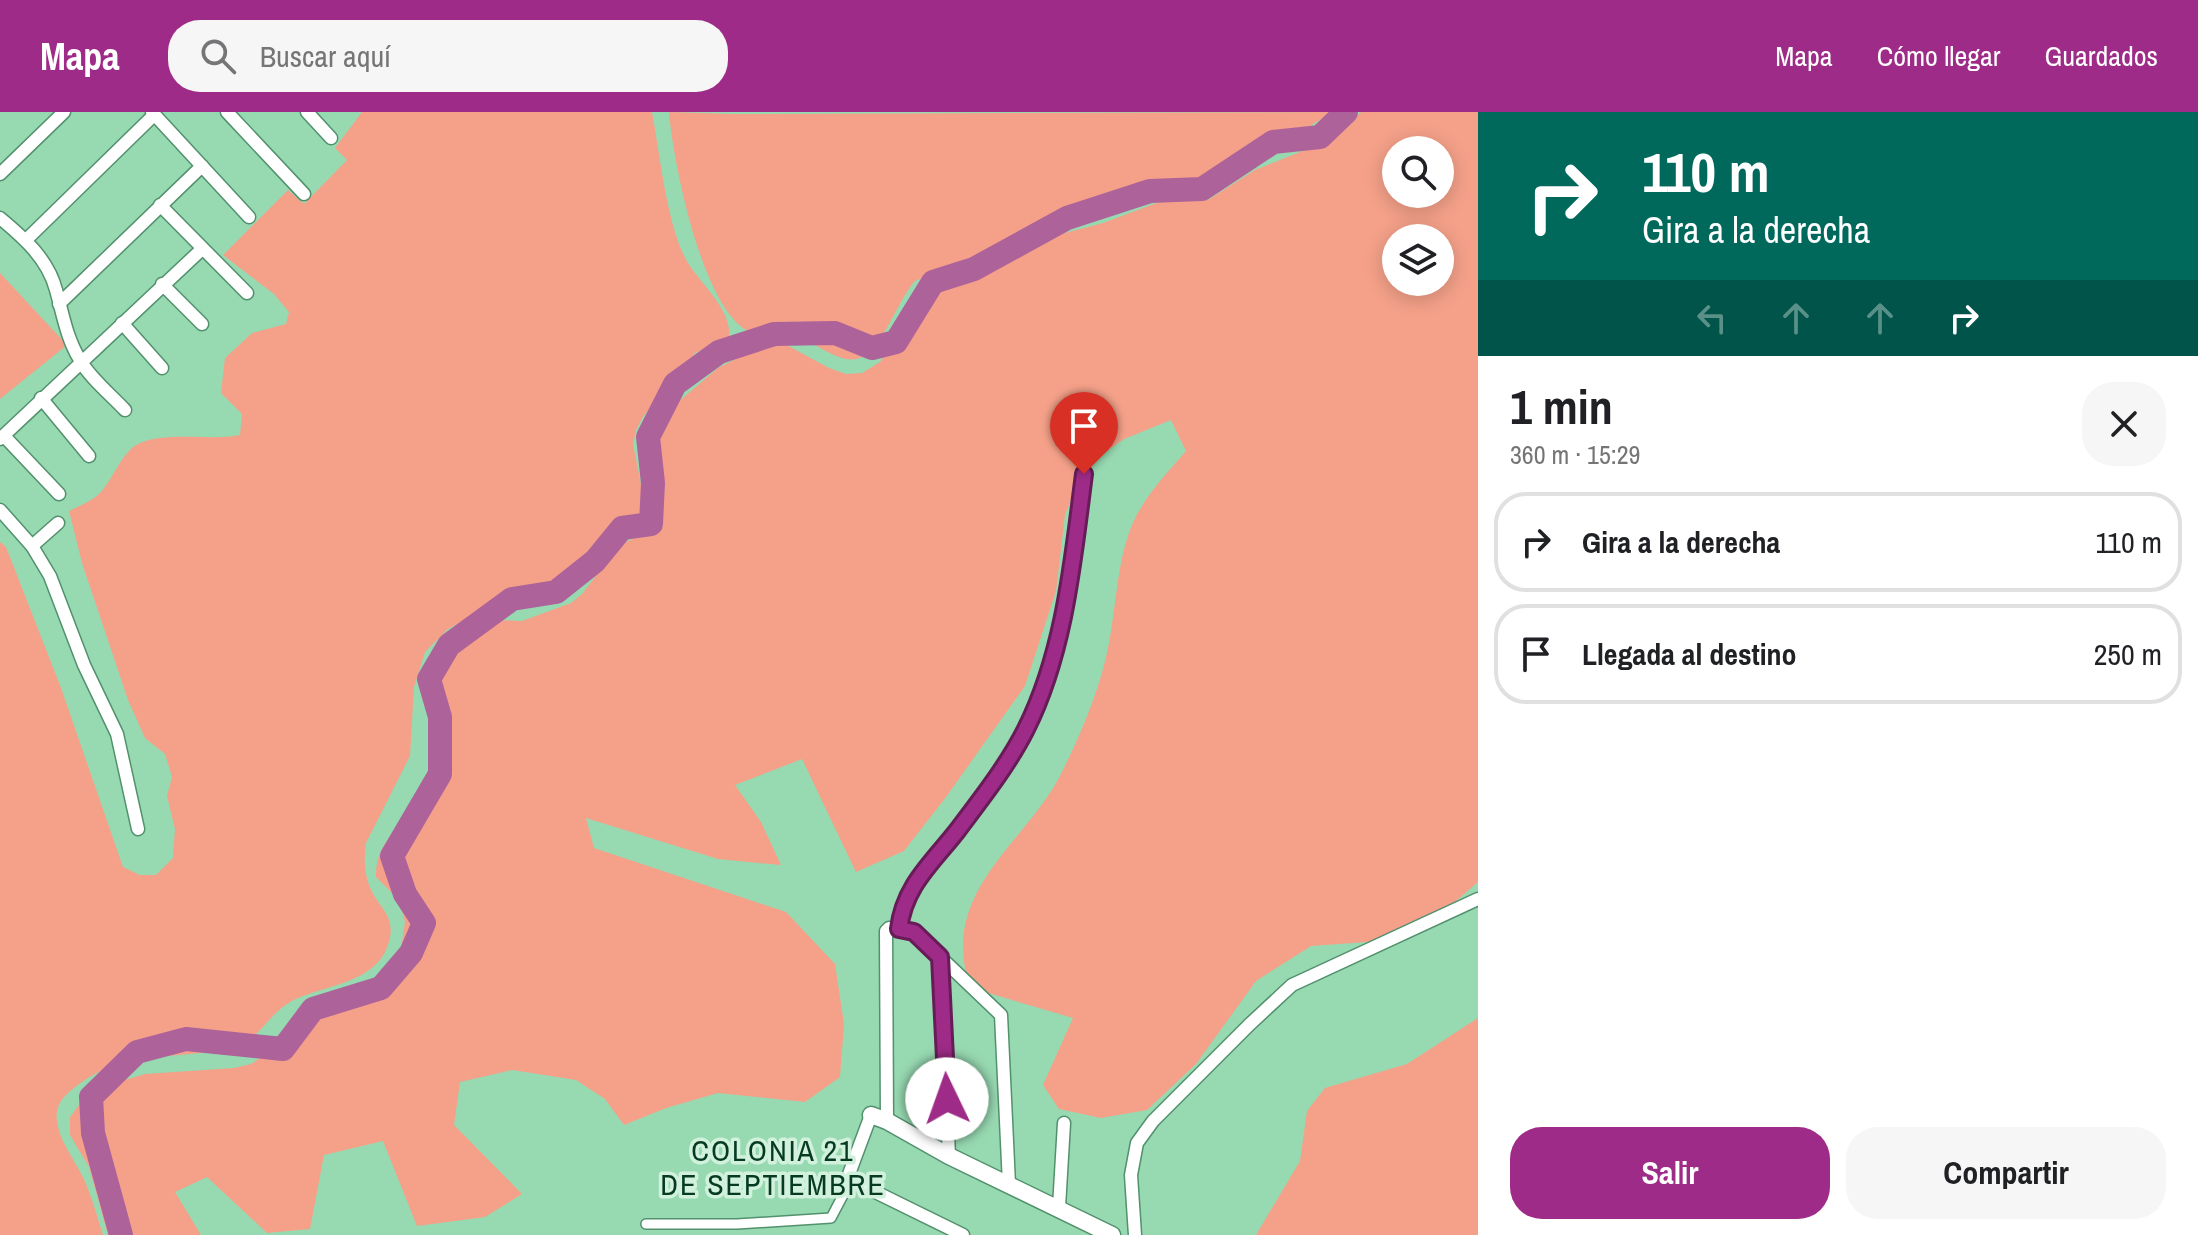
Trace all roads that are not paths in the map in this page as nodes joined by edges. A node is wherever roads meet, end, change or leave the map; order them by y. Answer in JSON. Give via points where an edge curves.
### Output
{"nodes":[{"id":1,"x":64,"y":112,"type":"edge"},
{"id":2,"x":227,"y":112,"type":"edge"},
{"id":3,"x":307,"y":112,"type":"edge"},
{"id":4,"x":153,"y":113,"type":"edge"},
{"id":5,"x":331,"y":138,"type":"dead end"},
{"id":6,"x":202,"y":166,"type":"junction"},
{"id":7,"x":0,"y":174,"type":"edge"},
{"id":8,"x":304,"y":194,"type":"dead end"},
{"id":9,"x":160,"y":205,"type":"junction"},
{"id":10,"x":249,"y":217,"type":"dead end"},
{"id":11,"x":0,"y":218,"type":"edge"},
{"id":12,"x":26,"y":240,"type":"junction"},
{"id":13,"x":202,"y":249,"type":"junction"},
{"id":14,"x":162,"y":284,"type":"junction"},
{"id":15,"x":247,"y":293,"type":"dead end"},
{"id":16,"x":59,"y":304,"type":"junction"},
{"id":17,"x":122,"y":323,"type":"junction"},
{"id":18,"x":202,"y":324,"type":"dead end"},
{"id":19,"x":81,"y":362,"type":"junction"},
{"id":20,"x":162,"y":368,"type":"dead end"},
{"id":21,"x":41,"y":398,"type":"junction"},
{"id":22,"x":125,"y":410,"type":"dead end"},
{"id":23,"x":2,"y":438,"type":"edge"},
{"id":24,"x":89,"y":456,"type":"dead end"},
{"id":25,"x":1084,"y":474,"type":"dead end"},
{"id":26,"x":59,"y":494,"type":"dead end"},
{"id":27,"x":0,"y":510,"type":"edge"},
{"id":28,"x":58,"y":523,"type":"dead end"},
{"id":29,"x":32,"y":546,"type":"junction"},
{"id":30,"x":138,"y":829,"type":"dead end"},
{"id":31,"x":1478,"y":899,"type":"edge"},
{"id":32,"x":899,"y":929,"type":"junction"},
{"id":33,"x":940,"y":957,"type":"junction"},
{"id":34,"x":879,"y":1118,"type":"junction"},
{"id":35,"x":1064,"y":1123,"type":"dead end"},
{"id":36,"x":949,"y":1156,"type":"junction"},
{"id":37,"x":851,"y":1180,"type":"junction"},
{"id":38,"x":1009,"y":1184,"type":"junction"},
{"id":39,"x":1059,"y":1207,"type":"junction"},
{"id":40,"x":646,"y":1224,"type":"dead end"},
{"id":41,"x":963,"y":1235,"type":"edge"},
{"id":42,"x":1112,"y":1235,"type":"edge"},
{"id":43,"x":1135,"y":1235,"type":"edge"}],
"edges":[{"from":1,"to":7,"type":"street"},
{"from":2,"to":8,"type":"street"},
{"from":3,"to":5,"type":"street"},
{"from":4,"to":6,"type":"street"},
{"from":4,"to":12,"type":"street"},
{"from":6,"to":9,"type":"street"},
{"from":6,"to":10,"type":"street"},
{"from":9,"to":13,"type":"street"},
{"from":9,"to":16,"type":"street"},
{"from":11,"to":12,"type":"street"},
{"from":12,"to":16,"type":"street","via":[[46,265]]},
{"from":13,"to":14,"type":"street"},
{"from":13,"to":15,"type":"street"},
{"from":14,"to":17,"type":"street"},
{"from":14,"to":18,"type":"street"},
{"from":16,"to":19,"type":"street"},
{"from":17,"to":19,"type":"street"},
{"from":17,"to":20,"type":"street"},
{"from":19,"to":21,"type":"street"},
{"from":19,"to":22,"type":"street"},
{"from":21,"to":23,"type":"street"},
{"from":21,"to":24,"type":"street"},
{"from":23,"to":26,"type":"street"},
{"from":25,"to":32,"type":"street","via":[[1072,569],[1044,689],[997,775],[917,877],[903,904]]},
{"from":27,"to":29,"type":"street"},
{"from":28,"to":29,"type":"street"},
{"from":29,"to":30,"type":"street","via":[[50,576],[117,734]]},
{"from":31,"to":43,"type":"street","via":[[1292,985],[1250,1024],[1137,1143],[1131,1175]]},
{"from":32,"to":33,"type":"street","via":[[914,932]]},
{"from":32,"to":34,"type":"street","via":[[886,931]]},
{"from":33,"to":36,"type":"street"},
{"from":33,"to":38,"type":"street","via":[[1001,1015]]},
{"from":34,"to":36,"type":"street"},
{"from":34,"to":37,"type":"street","via":[[849,1174]]},
{"from":35,"to":39,"type":"street"},
{"from":36,"to":38,"type":"street"},
{"from":37,"to":40,"type":"street","via":[[831,1218]]},
{"from":37,"to":41,"type":"street"},
{"from":38,"to":39,"type":"street"},
{"from":39,"to":42,"type":"street"}]}
